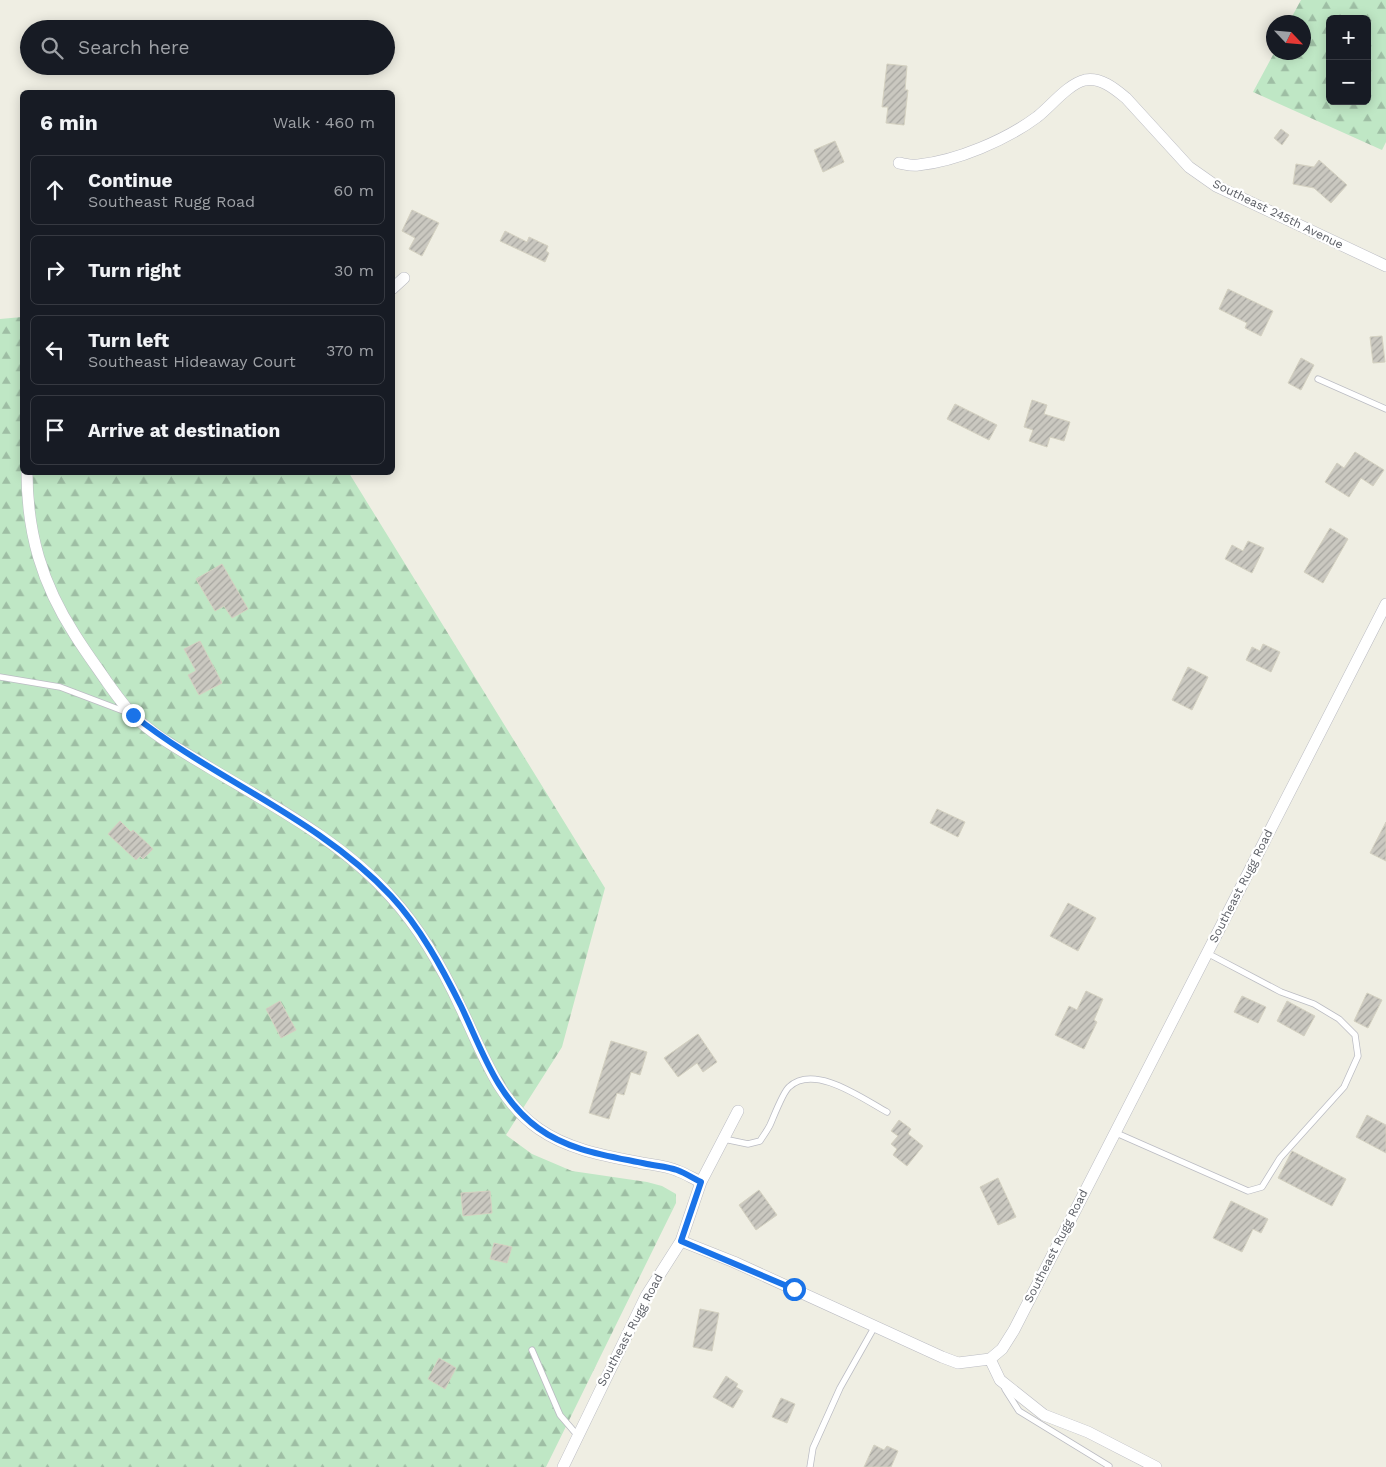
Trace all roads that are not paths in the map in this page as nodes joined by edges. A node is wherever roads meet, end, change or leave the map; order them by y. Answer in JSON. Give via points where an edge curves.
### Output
{"nodes":[{"id":1,"x":899,"y":162,"type":"dead end"},
{"id":2,"x":1386,"y":266,"type":"edge"},
{"id":3,"x":404,"y":278,"type":"dead end"},
{"id":4,"x":395,"y":286,"type":"edge"},
{"id":5,"x":1318,"y":379,"type":"dead end"},
{"id":6,"x":1386,"y":409,"type":"edge"},
{"id":7,"x":27,"y":475,"type":"edge"},
{"id":8,"x":1386,"y":604,"type":"edge"},
{"id":9,"x":0,"y":678,"type":"edge"},
{"id":10,"x":133,"y":715,"type":"junction"},
{"id":11,"x":1206,"y":952,"type":"junction"},
{"id":12,"x":738,"y":1111,"type":"dead end"},
{"id":13,"x":887,"y":1112,"type":"dead end"},
{"id":14,"x":1114,"y":1132,"type":"junction"},
{"id":15,"x":724,"y":1139,"type":"junction"},
{"id":16,"x":701,"y":1182,"type":"junction"},
{"id":17,"x":681,"y":1241,"type":"junction"},
{"id":18,"x":875,"y":1326,"type":"junction"},
{"id":19,"x":532,"y":1350,"type":"dead end"},
{"id":20,"x":990,"y":1359,"type":"junction"},
{"id":21,"x":1000,"y":1380,"type":"junction"},
{"id":22,"x":578,"y":1436,"type":"junction"},
{"id":23,"x":1108,"y":1466,"type":"dead end"},
{"id":24,"x":563,"y":1467,"type":"edge"},
{"id":25,"x":810,"y":1467,"type":"edge"},
{"id":26,"x":1156,"y":1467,"type":"edge"}],
"edges":[{"from":1,"to":2,"type":"street","name":"Southeast 245th Avenue","via":[[916,165],[945,160],[995,142],[1038,116],[1075,84],[1086,80],[1100,81],[1126,98],[1189,167],[1216,186]]},
{"from":3,"to":4,"type":"street"},
{"from":5,"to":6,"type":"lane"},
{"from":7,"to":10,"type":"street","via":[[29,520],[42,572],[67,623]]},
{"from":8,"to":11,"type":"street","name":"Southeast Rugg Road"},
{"from":9,"to":10,"type":"lane","via":[[60,687]]},
{"from":10,"to":16,"type":"street","via":[[180,750],[332,844],[391,896],[426,943],[496,1082],[514,1107],[538,1129],[568,1145],[677,1170]]},
{"from":11,"to":14,"type":"street","name":"Southeast Rugg Road"},
{"from":11,"to":14,"type":"lane","via":[[1340,1019],[1355,1035],[1358,1056],[1344,1086],[1280,1158],[1262,1187],[1248,1191]]},
{"from":12,"to":15,"type":"street","name":"Southeast Rugg Road"},
{"from":13,"to":15,"type":"lane","via":[[837,1085],[802,1078],[788,1087],[760,1141],[748,1144]]},
{"from":14,"to":20,"type":"street","name":"Southeast Rugg Road","via":[[1014,1330],[1002,1349]]},
{"from":15,"to":16,"type":"street","name":"Southeast Rugg Road"},
{"from":16,"to":17,"type":"street","name":"Southeast Rugg Road"},
{"from":17,"to":18,"type":"street"},
{"from":17,"to":22,"type":"street","name":"Southeast Rugg Road","via":[[646,1296]]},
{"from":18,"to":20,"type":"street","via":[[958,1363]]},
{"from":18,"to":25,"type":"lane","via":[[840,1388],[813,1448]]},
{"from":19,"to":22,"type":"lane","via":[[560,1415]]},
{"from":20,"to":21,"type":"street"},
{"from":21,"to":23,"type":"lane","via":[[1019,1411]]},
{"from":21,"to":26,"type":"street","via":[[1044,1415],[1088,1432]]},
{"from":22,"to":24,"type":"street","name":"Southeast Rugg Road"}]}
